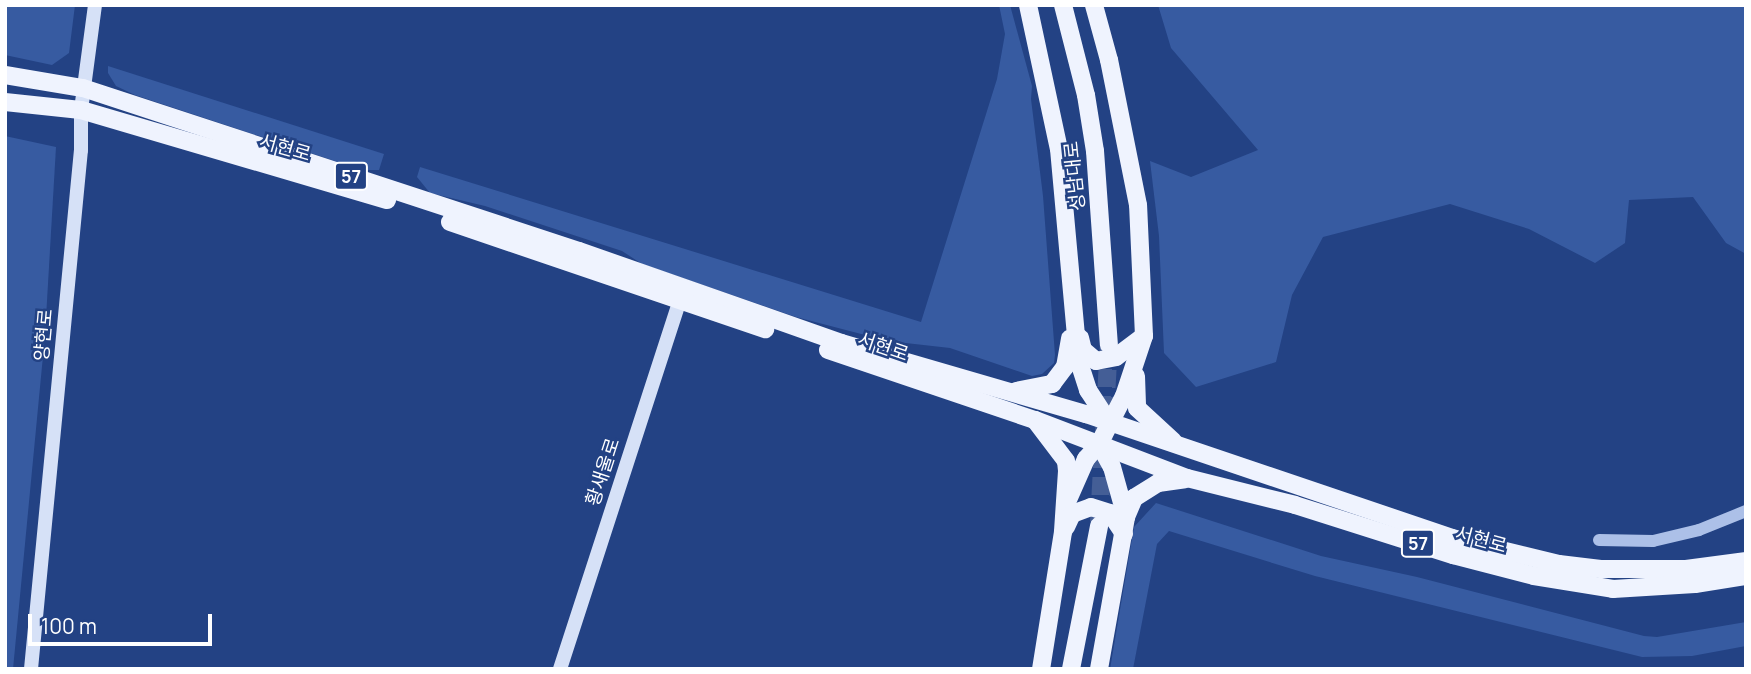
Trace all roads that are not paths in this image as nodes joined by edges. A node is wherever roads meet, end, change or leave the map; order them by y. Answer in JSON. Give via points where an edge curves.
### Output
{"nodes":[{"id":1,"x":95,"y":5,"type":"edge"},
{"id":2,"x":1028,"y":5,"type":"edge"},
{"id":3,"x":1063,"y":5,"type":"edge"},
{"id":4,"x":1094,"y":5,"type":"edge"},
{"id":5,"x":10,"y":76,"type":"edge"},
{"id":6,"x":83,"y":88,"type":"junction"},
{"id":7,"x":9,"y":102,"type":"edge"},
{"id":8,"x":81,"y":110,"type":"junction"},
{"id":9,"x":682,"y":294,"type":"junction"},
{"id":10,"x":1075,"y":314,"type":"junction"},
{"id":11,"x":1144,"y":336,"type":"junction"},
{"id":12,"x":1109,"y":344,"type":"tunnel mouth"},
{"id":13,"x":1136,"y":366,"type":"junction"},
{"id":14,"x":1010,"y":392,"type":"junction"},
{"id":15,"x":1035,"y":420,"type":"junction"},
{"id":16,"x":1109,"y":422,"type":"junction"},
{"id":17,"x":1099,"y":444,"type":"junction"},
{"id":18,"x":1185,"y":449,"type":"junction"},
{"id":19,"x":1187,"y":478,"type":"junction"},
{"id":20,"x":1067,"y":502,"type":"junction"},
{"id":21,"x":1746,"y":511,"type":"edge"},
{"id":22,"x":1099,"y":526,"type":"tunnel mouth"},
{"id":23,"x":1125,"y":526,"type":"junction"},
{"id":24,"x":1063,"y":532,"type":"junction"},
{"id":25,"x":1599,"y":540,"type":"dead end"},
{"id":26,"x":1746,"y":561,"type":"edge"},
{"id":27,"x":1746,"y":576,"type":"edge"},
{"id":28,"x":32,"y":669,"type":"edge"},
{"id":29,"x":560,"y":669,"type":"edge"},
{"id":30,"x":1041,"y":669,"type":"edge"},
{"id":31,"x":1071,"y":669,"type":"edge"},
{"id":32,"x":1099,"y":669,"type":"edge"}],
"edges":[{"from":1,"to":6,"type":"main road","name":"양현로"},
{"from":2,"to":10,"type":"main road","via":[[1059,149]]},
{"from":3,"to":12,"type":"main road","name":"성남대로","via":[[1095,151]]},
{"from":4,"to":11,"type":"main road","via":[[1110,60],[1138,205]]},
{"from":5,"to":6,"type":"main road","name":"서현로","number":"57"},
{"from":6,"to":8,"type":"main road","name":"양현로"},
{"from":6,"to":9,"type":"main road","name":"서현로","number":"57"},
{"from":7,"to":8,"type":"main road","name":"서현로","number":"57"},
{"from":8,"to":9,"type":"main road","name":"서현로","number":"57"},
{"from":8,"to":28,"type":"main road","name":"양현로"},
{"from":9,"to":14,"type":"main road","name":"서현로","number":"57"},
{"from":9,"to":15,"type":"main road","name":"서현로","number":"57"},
{"from":9,"to":29,"type":"main road","name":"황새울로"},
{"from":10,"to":11,"type":"main road","via":[[1083,350],[1096,361],[1116,357]]},
{"from":10,"to":14,"type":"main road","via":[[1065,368],[1058,378],[1052,384]]},
{"from":10,"to":16,"type":"main road","via":[[1078,359],[1088,390]]},
{"from":11,"to":13,"type":"main road"},
{"from":13,"to":16,"type":"main road"},
{"from":13,"to":18,"type":"main road","via":[[1137,408]]},
{"from":14,"to":16,"type":"main road","name":"서현로","number":"57"},
{"from":15,"to":17,"type":"main road","name":"서현로","number":"57"},
{"from":15,"to":20,"type":"main road","via":[[1066,461]]},
{"from":16,"to":17,"type":"main road"},
{"from":16,"to":18,"type":"main road","name":"서현로","number":"57"},
{"from":17,"to":19,"type":"main road","name":"서현로","number":"57"},
{"from":17,"to":20,"type":"main road","via":[[1087,458]]},
{"from":17,"to":23,"type":"main road","via":[[1112,467]]},
{"from":18,"to":26,"type":"main road","name":"서현로","number":"57","via":[[1452,538],[1559,564],[1686,569]]},
{"from":19,"to":23,"type":"main road","via":[[1144,490],[1134,498]]},
{"from":19,"to":27,"type":"main road","name":"서현로","number":"57","via":[[1295,505],[1453,555],[1573,584],[1613,589],[1664,587]]},
{"from":20,"to":24,"type":"main road"},
{"from":21,"to":25,"type":"street","via":[[1699,530],[1653,541]]},
{"from":22,"to":31,"type":"main road"},
{"from":23,"to":24,"type":"main road","via":[[1110,513],[1091,507],[1072,514]]},
{"from":23,"to":32,"type":"main road"},
{"from":24,"to":30,"type":"main road"}]}
